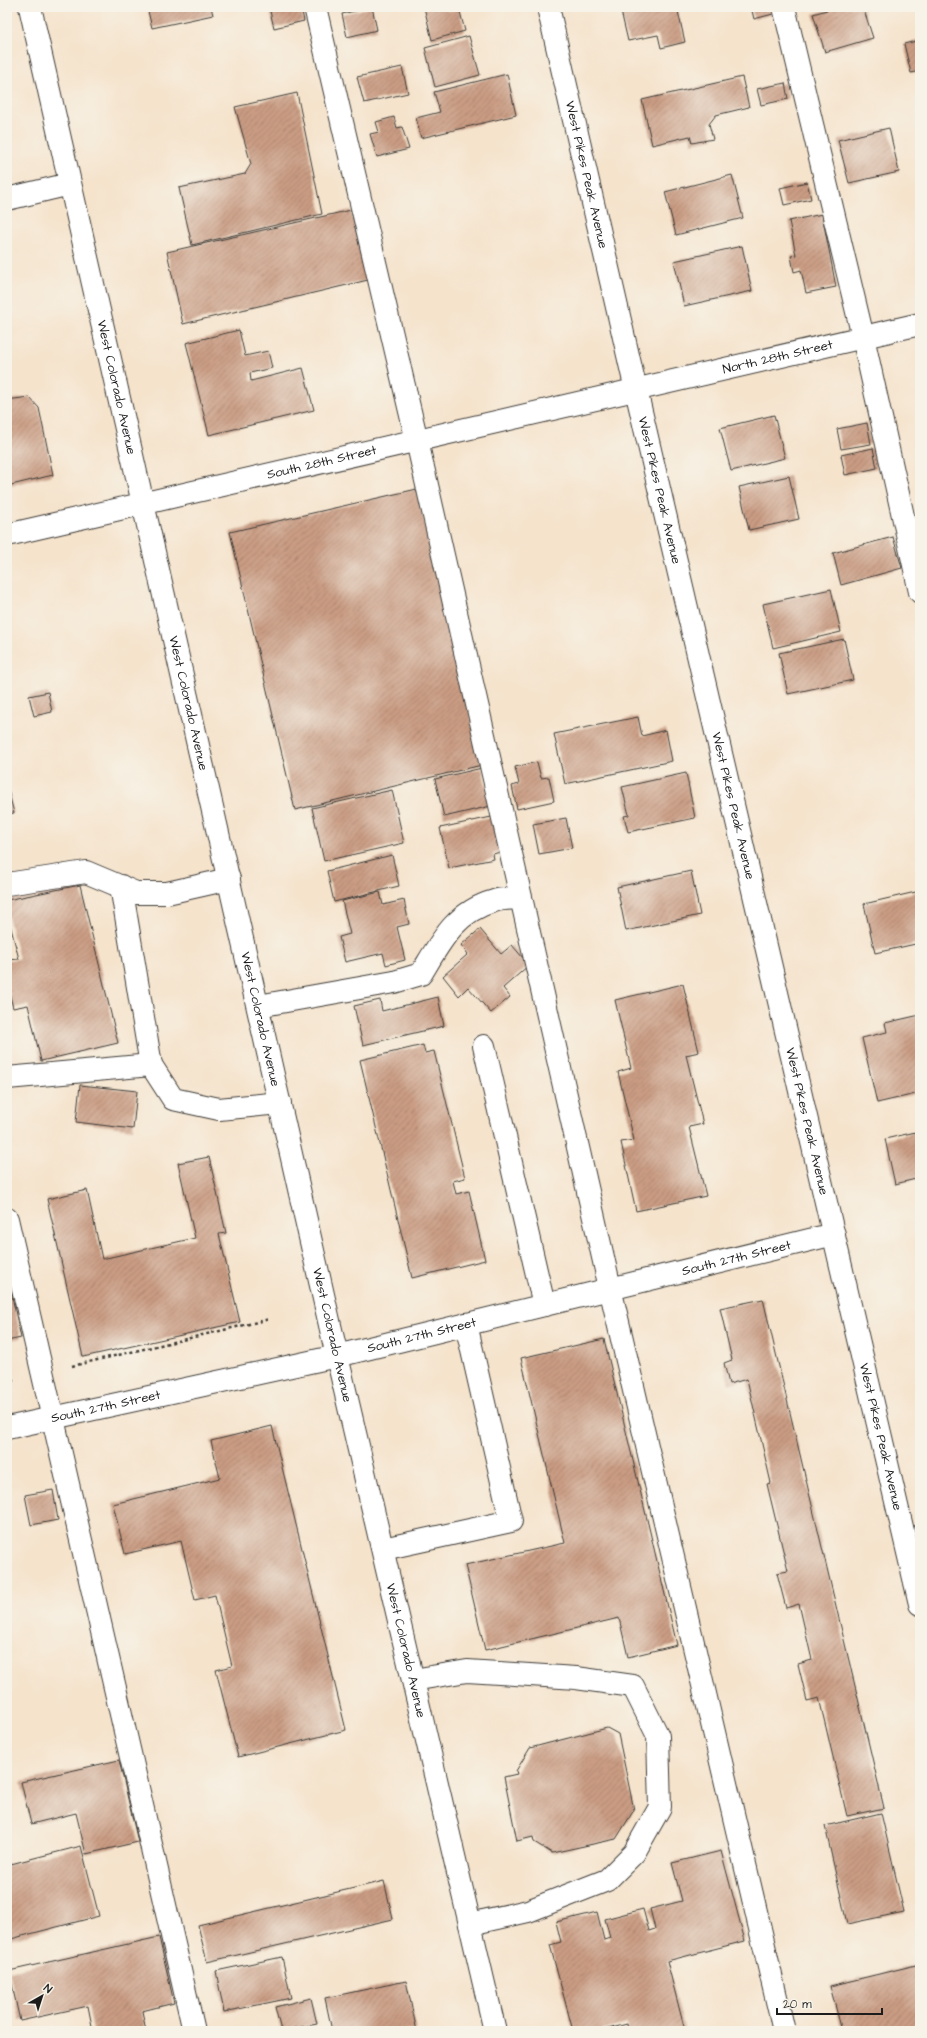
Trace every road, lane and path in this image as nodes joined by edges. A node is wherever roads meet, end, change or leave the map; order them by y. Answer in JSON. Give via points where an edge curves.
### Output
{"nodes":[{"id":1,"x":30,"y":7,"type":"edge"},
{"id":2,"x":315,"y":7,"type":"edge"},
{"id":3,"x":548,"y":7,"type":"edge"},
{"id":4,"x":784,"y":7,"type":"edge"},
{"id":5,"x":70,"y":184,"type":"junction"},
{"id":6,"x":7,"y":199,"type":"edge"},
{"id":7,"x":920,"y":324,"type":"edge"},
{"id":8,"x":863,"y":337,"type":"junction"},
{"id":9,"x":636,"y":390,"type":"junction"},
{"id":10,"x":417,"y":441,"type":"junction"},
{"id":11,"x":144,"y":504,"type":"junction"},
{"id":12,"x":7,"y":535,"type":"edge"},
{"id":13,"x":920,"y":592,"type":"edge"},
{"id":14,"x":229,"y":879,"type":"junction"},
{"id":15,"x":7,"y":884,"type":"edge"},
{"id":16,"x":121,"y":886,"type":"junction"},
{"id":17,"x":522,"y":898,"type":"junction"},
{"id":18,"x":258,"y":1006,"type":"junction"},
{"id":19,"x":484,"y":1046,"type":"dead end"},
{"id":20,"x":151,"y":1065,"type":"junction"},
{"id":21,"x":7,"y":1078,"type":"edge"},
{"id":22,"x":280,"y":1103,"type":"junction"},
{"id":23,"x":7,"y":1219,"type":"edge"},
{"id":24,"x":834,"y":1234,"type":"junction"},
{"id":25,"x":610,"y":1288,"type":"junction"},
{"id":26,"x":544,"y":1305,"type":"junction"},
{"id":27,"x":270,"y":1319,"type":"dead end"},
{"id":28,"x":466,"y":1324,"type":"junction"},
{"id":29,"x":337,"y":1356,"type":"junction"},
{"id":30,"x":42,"y":1373,"type":"junction"},
{"id":31,"x":7,"y":1381,"type":"edge"},
{"id":32,"x":52,"y":1418,"type":"junction"},
{"id":33,"x":7,"y":1428,"type":"edge"},
{"id":34,"x":382,"y":1550,"type":"junction"},
{"id":35,"x":920,"y":1604,"type":"edge"},
{"id":36,"x":413,"y":1680,"type":"junction"},
{"id":37,"x":470,"y":1924,"type":"junction"},
{"id":38,"x":194,"y":2031,"type":"edge"},
{"id":39,"x":495,"y":2031,"type":"edge"},
{"id":40,"x":784,"y":2031,"type":"edge"}],
"edges":[{"from":1,"to":5,"type":"street","name":"West Colorado Avenue"},
{"from":2,"to":10,"type":"street"},
{"from":3,"to":9,"type":"street","name":"West Pikes Peak Avenue"},
{"from":4,"to":8,"type":"street"},
{"from":5,"to":6,"type":"street"},
{"from":5,"to":11,"type":"street","name":"West Colorado Avenue"},
{"from":7,"to":8,"type":"street","name":"North 28th Street"},
{"from":8,"to":9,"type":"street","name":"North 28th Street"},
{"from":8,"to":13,"type":"street"},
{"from":9,"to":10,"type":"street","name":"South 28th Street"},
{"from":9,"to":24,"type":"street","name":"West Pikes Peak Avenue"},
{"from":10,"to":11,"type":"street","name":"South 28th Street"},
{"from":10,"to":17,"type":"street"},
{"from":11,"to":12,"type":"street","name":"South 28th Street"},
{"from":11,"to":14,"type":"street","name":"West Colorado Avenue"},
{"from":14,"to":16,"type":"street","via":[[167,893],[136,893]]},
{"from":14,"to":18,"type":"street","name":"West Colorado Avenue"},
{"from":15,"to":16,"type":"street","via":[[86,872]]},
{"from":16,"to":20,"type":"street"},
{"from":17,"to":18,"type":"street","via":[[494,900],[465,913],[444,934],[421,974],[394,982]]},
{"from":17,"to":25,"type":"street"},
{"from":18,"to":22,"type":"street","name":"West Colorado Avenue"},
{"from":19,"to":26,"type":"street"},
{"from":20,"to":21,"type":"street"},
{"from":20,"to":22,"type":"street","via":[[173,1099],[219,1109]]},
{"from":22,"to":29,"type":"street","name":"West Colorado Avenue"},
{"from":23,"to":30,"type":"street"},
{"from":24,"to":25,"type":"street","name":"South 27th Street"},
{"from":24,"to":35,"type":"street","name":"West Pikes Peak Avenue"},
{"from":25,"to":26,"type":"street","name":"South 27th Street"},
{"from":25,"to":40,"type":"street"},
{"from":26,"to":28,"type":"street","name":"South 27th Street"},
{"from":27,"to":30,"type":"path"},
{"from":28,"to":29,"type":"street","name":"South 27th Street"},
{"from":28,"to":34,"type":"street","via":[[511,1521]]},
{"from":29,"to":32,"type":"street","name":"South 27th Street"},
{"from":29,"to":34,"type":"street","name":"West Colorado Avenue"},
{"from":30,"to":31,"type":"path"},
{"from":30,"to":32,"type":"street"},
{"from":32,"to":33,"type":"street","name":"South 27th Street"},
{"from":32,"to":38,"type":"street"},
{"from":34,"to":36,"type":"street","name":"West Colorado Avenue"},
{"from":36,"to":37,"type":"street","name":"West Colorado Avenue"},
{"from":36,"to":37,"type":"street","via":[[467,1671],[576,1678],[633,1686],[658,1736],[660,1808],[634,1853],[607,1880],[528,1911]]},
{"from":37,"to":39,"type":"street","name":"West Colorado Avenue"}]}
